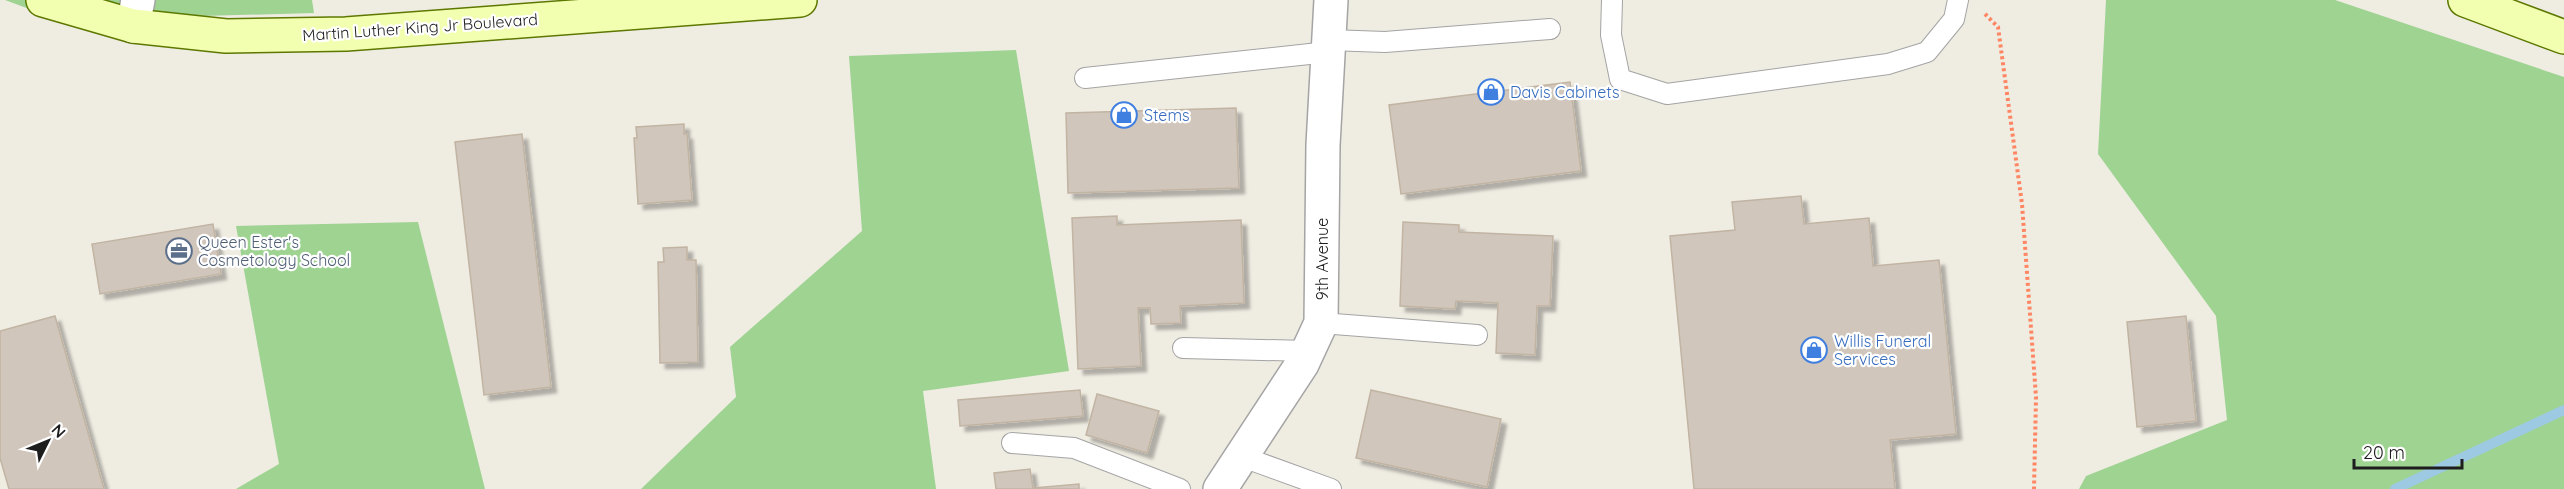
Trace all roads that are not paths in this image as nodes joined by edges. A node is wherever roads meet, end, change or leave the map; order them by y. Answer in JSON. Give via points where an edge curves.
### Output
{"nodes":[{"id":1,"x":43,"y":0,"type":"edge"},
{"id":2,"x":800,"y":0,"type":"edge"},
{"id":3,"x":1331,"y":0,"type":"edge"},
{"id":4,"x":1612,"y":0,"type":"edge"},
{"id":5,"x":1958,"y":0,"type":"edge"},
{"id":6,"x":2465,"y":0,"type":"edge"},
{"id":7,"x":135,"y":13,"type":"edge"},
{"id":8,"x":1550,"y":29,"type":"dead end"},
{"id":9,"x":2564,"y":37,"type":"edge"},
{"id":10,"x":1328,"y":46,"type":"junction"},
{"id":11,"x":1085,"y":78,"type":"dead end"},
{"id":12,"x":1477,"y":335,"type":"dead end"},
{"id":13,"x":1314,"y":337,"type":"junction"},
{"id":14,"x":1183,"y":348,"type":"dead end"},
{"id":15,"x":1012,"y":443,"type":"dead end"},
{"id":16,"x":1243,"y":457,"type":"junction"},
{"id":17,"x":1179,"y":489,"type":"edge"},
{"id":18,"x":1220,"y":489,"type":"edge"},
{"id":19,"x":1331,"y":489,"type":"edge"}],
"edges":[{"from":1,"to":7,"type":"main road","name":"Martin Luther King Jr Boulevard"},
{"from":2,"to":7,"type":"main road","name":"Martin Luther King Jr Boulevard","via":[[346,34],[226,36]]},
{"from":3,"to":10,"type":"street","name":"9th Avenue"},
{"from":4,"to":5,"type":"lane","via":[[1611,35],[1620,79],[1667,94],[1888,64],[1927,52],[1954,19]]},
{"from":6,"to":9,"type":"main road"},
{"from":8,"to":10,"type":"lane"},
{"from":10,"to":11,"type":"lane"},
{"from":10,"to":13,"type":"street","name":"9th Avenue"},
{"from":12,"to":13,"type":"lane"},
{"from":13,"to":14,"type":"lane"},
{"from":13,"to":16,"type":"street"},
{"from":15,"to":17,"type":"lane","via":[[1074,448]]},
{"from":16,"to":18,"type":"street"},
{"from":16,"to":19,"type":"lane"}]}
